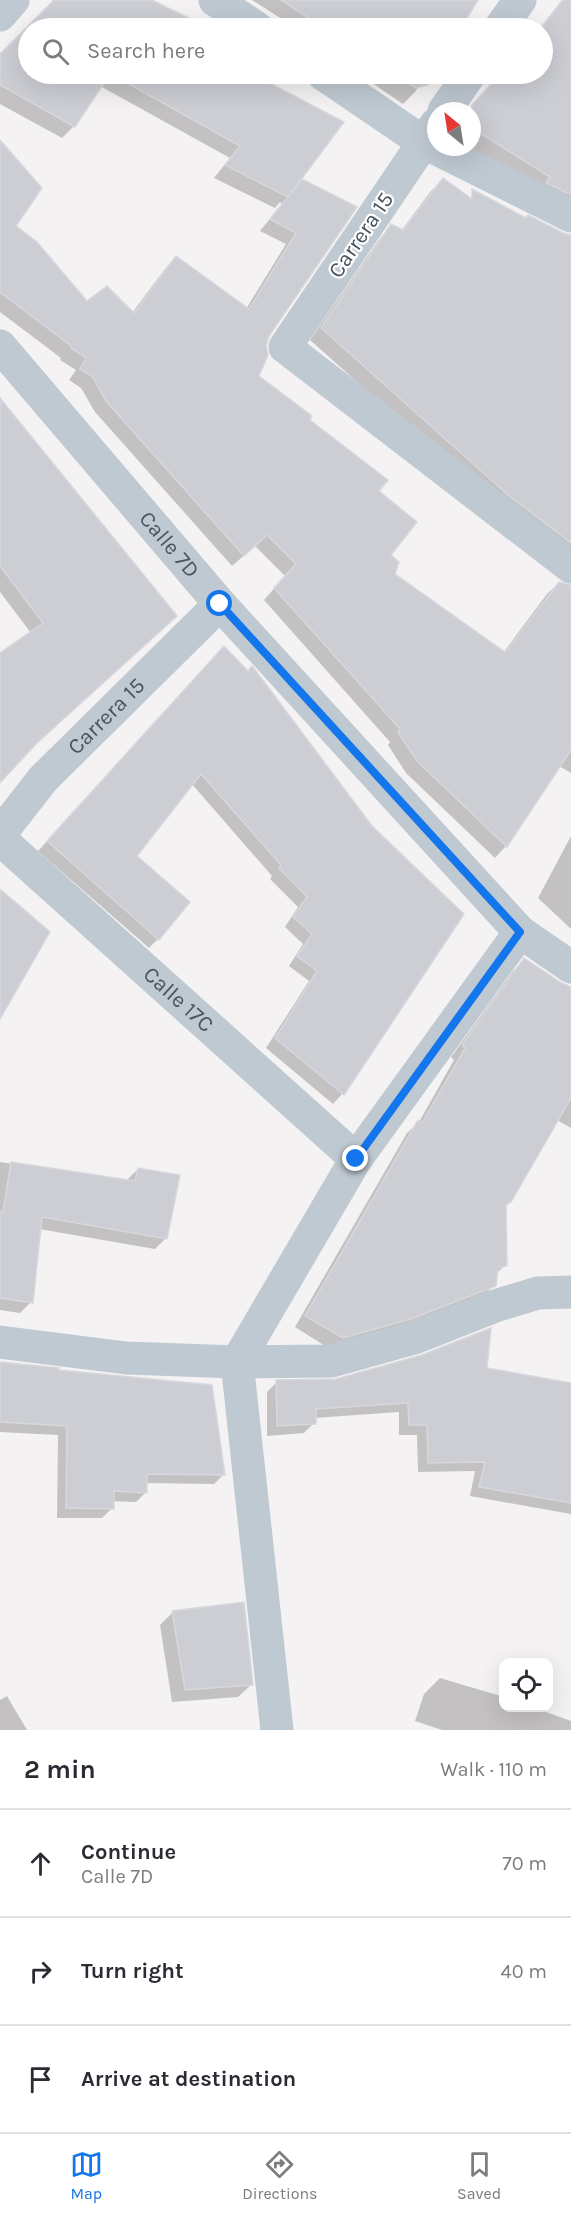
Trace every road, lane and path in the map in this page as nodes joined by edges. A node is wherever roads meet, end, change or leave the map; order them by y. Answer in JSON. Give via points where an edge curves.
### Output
{"nodes":[{"id":1,"x":13,"y":0,"type":"edge"},
{"id":2,"x":215,"y":0,"type":"edge"},
{"id":3,"x":520,"y":0,"type":"edge"},
{"id":4,"x":0,"y":15,"type":"edge"},
{"id":5,"x":242,"y":18,"type":"edge"},
{"id":6,"x":507,"y":18,"type":"edge"},
{"id":7,"x":340,"y":84,"type":"edge"},
{"id":8,"x":463,"y":84,"type":"edge"},
{"id":9,"x":450,"y":102,"type":"edge"},
{"id":10,"x":427,"y":131,"type":"edge"},
{"id":11,"x":427,"y":137,"type":"edge"},
{"id":12,"x":469,"y":156,"type":"edge"},
{"id":13,"x":571,"y":216,"type":"edge"},
{"id":14,"x":0,"y":346,"type":"edge"},
{"id":15,"x":571,"y":567,"type":"edge"},
{"id":16,"x":220,"y":604,"type":"junction"},
{"id":17,"x":0,"y":834,"type":"edge"},
{"id":18,"x":0,"y":839,"type":"edge"},
{"id":19,"x":520,"y":932,"type":"junction"},
{"id":20,"x":571,"y":967,"type":"edge"},
{"id":21,"x":356,"y":1159,"type":"junction"},
{"id":22,"x":571,"y":1292,"type":"edge"},
{"id":23,"x":0,"y":1342,"type":"edge"},
{"id":24,"x":237,"y":1362,"type":"junction"},
{"id":25,"x":277,"y":1730,"type":"edge"}],
"edges":[{"from":1,"to":4,"type":"street"},
{"from":2,"to":5,"type":"street"},
{"from":3,"to":6,"type":"street"},
{"from":7,"to":10,"type":"street"},
{"from":8,"to":9,"type":"street"},
{"from":11,"to":15,"type":"street","name":"Carrera 15","via":[[285,346]]},
{"from":12,"to":13,"type":"street"},
{"from":14,"to":16,"type":"street","name":"Calle 7D"},
{"from":16,"to":17,"type":"street","name":"Carrera 15","via":[[43,779]]},
{"from":16,"to":19,"type":"street","name":"Calle 7D"},
{"from":18,"to":21,"type":"street","name":"Calle 17C"},
{"from":19,"to":20,"type":"street","name":"Calle 7D"},
{"from":19,"to":21,"type":"street"},
{"from":21,"to":24,"type":"street"},
{"from":22,"to":24,"type":"street","via":[[538,1293],[417,1337],[331,1361]]},
{"from":23,"to":24,"type":"street","via":[[126,1358]]},
{"from":24,"to":25,"type":"street"}]}
